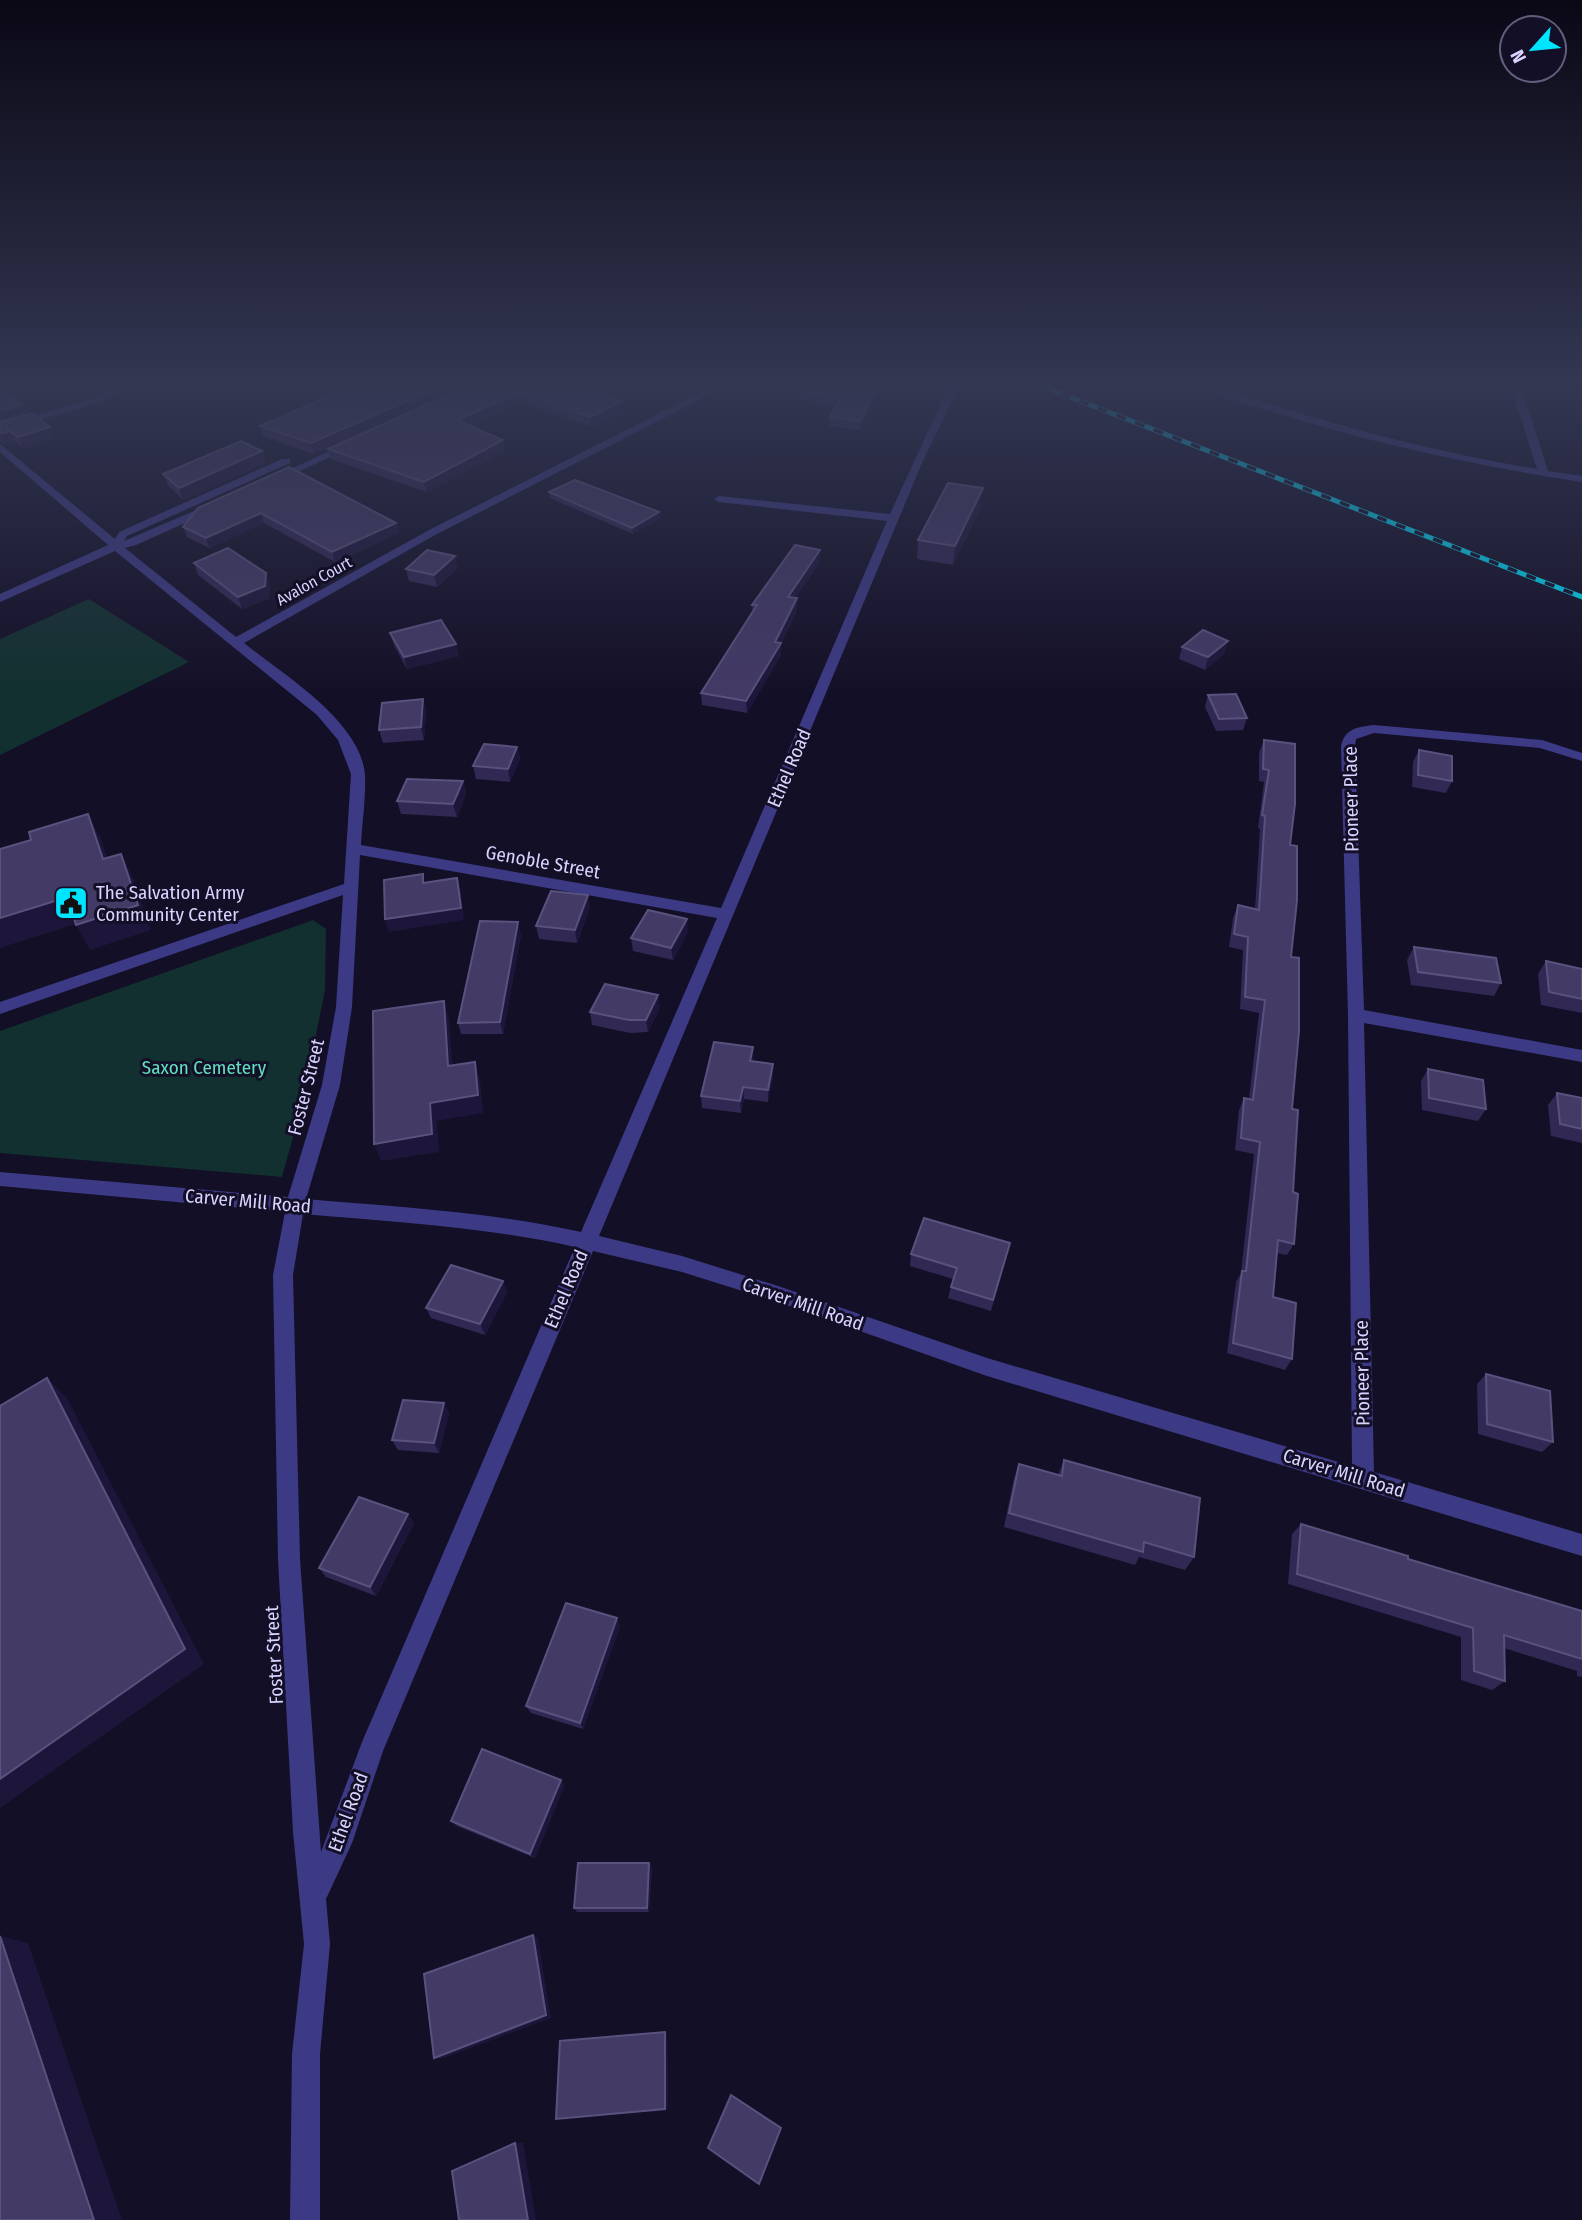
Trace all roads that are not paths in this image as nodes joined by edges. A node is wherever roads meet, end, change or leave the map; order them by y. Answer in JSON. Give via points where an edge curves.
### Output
{"nodes":[{"id":1,"x":50,"y":490,"type":"edge"},
{"id":2,"x":221,"y":490,"type":"edge"},
{"id":3,"x":250,"y":490,"type":"edge"},
{"id":4,"x":516,"y":490,"type":"edge"},
{"id":5,"x":907,"y":490,"type":"edge"},
{"id":6,"x":719,"y":499,"type":"dead end"},
{"id":7,"x":894,"y":518,"type":"junction"},
{"id":8,"x":116,"y":546,"type":"junction"},
{"id":9,"x":0,"y":598,"type":"edge"},
{"id":10,"x":236,"y":642,"type":"junction"},
{"id":11,"x":1582,"y":757,"type":"edge"},
{"id":12,"x":354,"y":849,"type":"junction"},
{"id":13,"x":352,"y":887,"type":"junction"},
{"id":14,"x":726,"y":914,"type":"junction"},
{"id":15,"x":0,"y":1008,"type":"edge"},
{"id":16,"x":1356,"y":1015,"type":"junction"},
{"id":17,"x":1582,"y":1056,"type":"edge"},
{"id":18,"x":0,"y":1179,"type":"edge"},
{"id":19,"x":295,"y":1206,"type":"junction"},
{"id":20,"x":586,"y":1241,"type":"junction"},
{"id":21,"x":1363,"y":1479,"type":"junction"},
{"id":22,"x":1582,"y":1545,"type":"edge"},
{"id":23,"x":313,"y":1898,"type":"junction"},
{"id":24,"x":305,"y":2220,"type":"edge"}],
"edges":[{"from":1,"to":8,"type":"street","name":"Foster Street"},
{"from":2,"to":8,"type":"street","via":[[123,534]]},
{"from":3,"to":8,"type":"street"},
{"from":4,"to":10,"type":"street","name":"Avalon Court"},
{"from":5,"to":7,"type":"street","name":"Ethel Road"},
{"from":6,"to":7,"type":"street"},
{"from":7,"to":14,"type":"street","name":"Ethel Road"},
{"from":8,"to":9,"type":"street"},
{"from":8,"to":10,"type":"street","name":"Foster Street"},
{"from":10,"to":12,"type":"street","name":"Foster Street","via":[[322,712],[352,750],[358,774]]},
{"from":11,"to":16,"type":"street","name":"Pioneer Place","via":[[1527,742],[1374,729],[1350,737]]},
{"from":12,"to":13,"type":"street","name":"Foster Street"},
{"from":12,"to":14,"type":"street","name":"Genoble Street"},
{"from":13,"to":15,"type":"street"},
{"from":13,"to":19,"type":"street","name":"Foster Street","via":[[339,1045]]},
{"from":14,"to":20,"type":"street","name":"Ethel Road"},
{"from":16,"to":17,"type":"street"},
{"from":16,"to":21,"type":"street","name":"Pioneer Place"},
{"from":18,"to":19,"type":"street","name":"Carver Mill Road"},
{"from":19,"to":20,"type":"street","name":"Carver Mill Road","via":[[453,1220]]},
{"from":19,"to":23,"type":"street","name":"Foster Street","via":[[283,1275],[289,1546]]},
{"from":20,"to":21,"type":"street","name":"Carver Mill Road","via":[[682,1264],[987,1367]]},
{"from":20,"to":23,"type":"street","name":"Ethel Road"},
{"from":21,"to":22,"type":"street","name":"Carver Mill Road"},
{"from":23,"to":24,"type":"street","via":[[317,1944],[306,2054]]}]}
